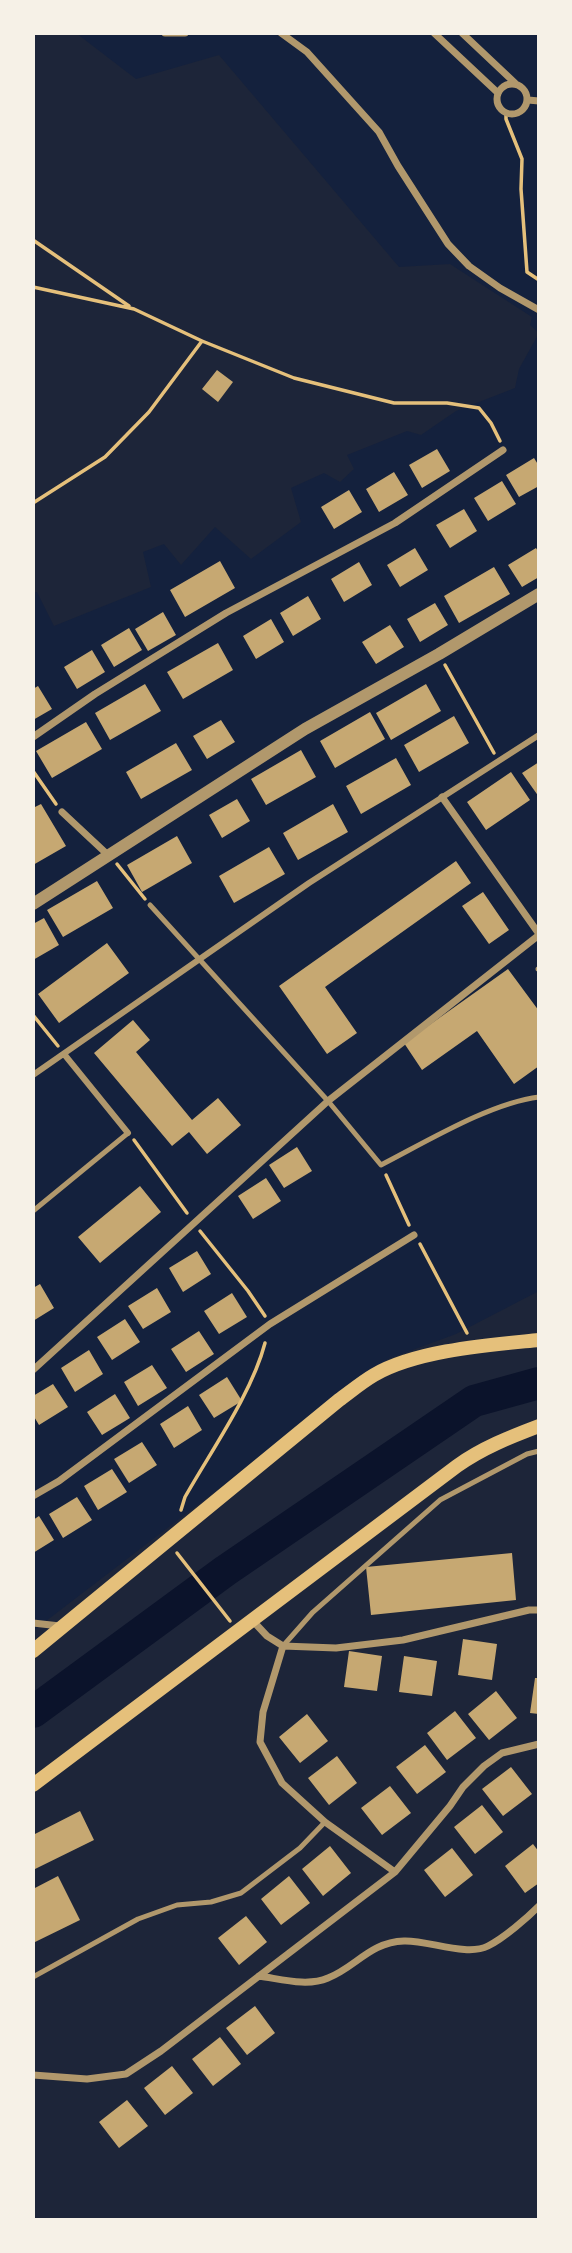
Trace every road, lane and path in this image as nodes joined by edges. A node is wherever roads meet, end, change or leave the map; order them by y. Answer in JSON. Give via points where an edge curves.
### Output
{"nodes":[{"id":1,"x":165,"y":33,"type":"edge"},
{"id":2,"x":185,"y":33,"type":"edge"},
{"id":3,"x":281,"y":33,"type":"edge"},
{"id":4,"x":434,"y":33,"type":"edge"},
{"id":5,"x":462,"y":33,"type":"edge"},
{"id":6,"x":516,"y":84,"type":"junction"},
{"id":7,"x":498,"y":93,"type":"junction"},
{"id":8,"x":528,"y":100,"type":"junction"},
{"id":9,"x":539,"y":101,"type":"edge"},
{"id":10,"x":506,"y":113,"type":"junction"},
{"id":11,"x":33,"y":240,"type":"edge"},
{"id":12,"x":539,"y":280,"type":"edge"},
{"id":13,"x":33,"y":287,"type":"edge"},
{"id":14,"x":134,"y":309,"type":"junction"},
{"id":15,"x":539,"y":310,"type":"edge"},
{"id":16,"x":202,"y":341,"type":"junction"},
{"id":17,"x":503,"y":450,"type":"joint"},
{"id":18,"x":33,"y":503,"type":"edge"},
{"id":19,"x":539,"y":594,"type":"edge"},
{"id":20,"x":439,"y":654,"type":"junction"},
{"id":21,"x":539,"y":735,"type":"edge"},
{"id":22,"x":33,"y":737,"type":"edge"},
{"id":23,"x":498,"y":761,"type":"junction"},
{"id":24,"x":33,"y":771,"type":"edge"},
{"id":25,"x":442,"y":797,"type":"junction"},
{"id":26,"x":62,"y":813,"type":"joint"},
{"id":27,"x":108,"y":855,"type":"junction"},
{"id":28,"x":33,"y":904,"type":"edge"},
{"id":29,"x":150,"y":905,"type":"joint"},
{"id":30,"x":539,"y":935,"type":"edge"},
{"id":31,"x":201,"y":959,"type":"junction"},
{"id":32,"x":33,"y":1015,"type":"edge"},
{"id":33,"x":64,"y":1054,"type":"junction"},
{"id":34,"x":33,"y":1075,"type":"edge"},
{"id":35,"x":539,"y":1097,"type":"edge"},
{"id":36,"x":328,"y":1101,"type":"junction"},
{"id":37,"x":128,"y":1133,"type":"joint"},
{"id":38,"x":381,"y":1165,"type":"junction"},
{"id":39,"x":33,"y":1211,"type":"edge"},
{"id":40,"x":414,"y":1235,"type":"junction"},
{"id":41,"x":270,"y":1324,"type":"junction"},
{"id":42,"x":539,"y":1340,"type":"edge"},
{"id":43,"x":475,"y":1347,"type":"junction"},
{"id":44,"x":33,"y":1370,"type":"edge"},
{"id":45,"x":539,"y":1426,"type":"edge"},
{"id":46,"x":539,"y":1451,"type":"edge"},
{"id":47,"x":33,"y":1496,"type":"edge"},
{"id":48,"x":166,"y":1541,"type":"junction"},
{"id":49,"x":182,"y":1559,"type":"dead end"},
{"id":50,"x":539,"y":1611,"type":"edge"},
{"id":51,"x":224,"y":1613,"type":"dead end"},
{"id":52,"x":251,"y":1619,"type":"junction"},
{"id":53,"x":33,"y":1623,"type":"edge"},
{"id":54,"x":64,"y":1627,"type":"junction"},
{"id":55,"x":283,"y":1646,"type":"junction"},
{"id":56,"x":33,"y":1651,"type":"edge"},
{"id":57,"x":539,"y":1744,"type":"edge"},
{"id":58,"x":33,"y":1785,"type":"edge"},
{"id":59,"x":325,"y":1822,"type":"junction"},
{"id":60,"x":395,"y":1872,"type":"junction"},
{"id":61,"x":539,"y":1906,"type":"edge"},
{"id":62,"x":259,"y":1976,"type":"junction"},
{"id":63,"x":33,"y":1977,"type":"edge"},
{"id":64,"x":33,"y":2075,"type":"edge"}],
"edges":[{"from":1,"to":2,"type":"street"},
{"from":3,"to":15,"type":"street","via":[[307,52],[379,132],[448,244],[469,266]]},
{"from":4,"to":7,"type":"street"},
{"from":5,"to":6,"type":"street"},
{"from":6,"to":7,"type":"street","via":[[506,85]]},
{"from":6,"to":8,"type":"street","via":[[526,91]]},
{"from":7,"to":10,"type":"street","via":[[499,107]]},
{"from":8,"to":9,"type":"street"},
{"from":8,"to":10,"type":"street","via":[[520,113]]},
{"from":10,"to":12,"type":"path","via":[[522,159],[527,272]]},
{"from":11,"to":14,"type":"path"},
{"from":13,"to":14,"type":"path"},
{"from":14,"to":16,"type":"path"},
{"from":16,"to":17,"type":"path","via":[[294,378],[394,404],[479,408]]},
{"from":16,"to":18,"type":"path","via":[[149,412],[105,457]]},
{"from":17,"to":22,"type":"street","via":[[394,523],[226,613]]},
{"from":19,"to":20,"type":"street"},
{"from":20,"to":23,"type":"path"},
{"from":20,"to":27,"type":"street","via":[[305,729]]},
{"from":21,"to":23,"type":"street"},
{"from":23,"to":25,"type":"street"},
{"from":24,"to":26,"type":"path"},
{"from":25,"to":30,"type":"street"},
{"from":25,"to":31,"type":"street"},
{"from":26,"to":27,"type":"street"},
{"from":27,"to":28,"type":"street"},
{"from":27,"to":29,"type":"path"},
{"from":29,"to":31,"type":"lane"},
{"from":30,"to":36,"type":"street"},
{"from":31,"to":33,"type":"street"},
{"from":31,"to":36,"type":"lane"},
{"from":32,"to":33,"type":"path"},
{"from":33,"to":34,"type":"street"},
{"from":33,"to":37,"type":"street"},
{"from":35,"to":38,"type":"lane","via":[[505,1105]]},
{"from":36,"to":38,"type":"lane"},
{"from":36,"to":44,"type":"street"},
{"from":37,"to":39,"type":"lane"},
{"from":38,"to":40,"type":"path"},
{"from":40,"to":41,"type":"street"},
{"from":40,"to":43,"type":"path"},
{"from":41,"to":47,"type":"street"},
{"from":41,"to":48,"type":"path","via":[[257,1366]]},
{"from":42,"to":43,"type":"main road"},
{"from":43,"to":48,"type":"main road","via":[[412,1360],[375,1374]]},
{"from":45,"to":52,"type":"main road","via":[[473,1455]]},
{"from":46,"to":55,"type":"lane","via":[[440,1500],[313,1612]]},
{"from":48,"to":54,"type":"main road"},
{"from":49,"to":51,"type":"path"},
{"from":50,"to":55,"type":"street","via":[[403,1640],[335,1648]]},
{"from":52,"to":55,"type":"street"},
{"from":52,"to":58,"type":"main road"},
{"from":53,"to":54,"type":"street"},
{"from":54,"to":56,"type":"main road"},
{"from":55,"to":59,"type":"street","via":[[263,1712],[260,1742],[282,1783]]},
{"from":57,"to":60,"type":"street","via":[[502,1753],[484,1766]]},
{"from":59,"to":60,"type":"street"},
{"from":59,"to":63,"type":"lane","via":[[300,1848],[241,1893],[177,1905],[138,1920]]},
{"from":60,"to":62,"type":"street"},
{"from":61,"to":62,"type":"street","via":[[487,1947],[468,1950],[403,1941],[375,1947],[329,1978],[310,1983]]},
{"from":62,"to":64,"type":"street","via":[[126,2074],[87,2079]]}]}
